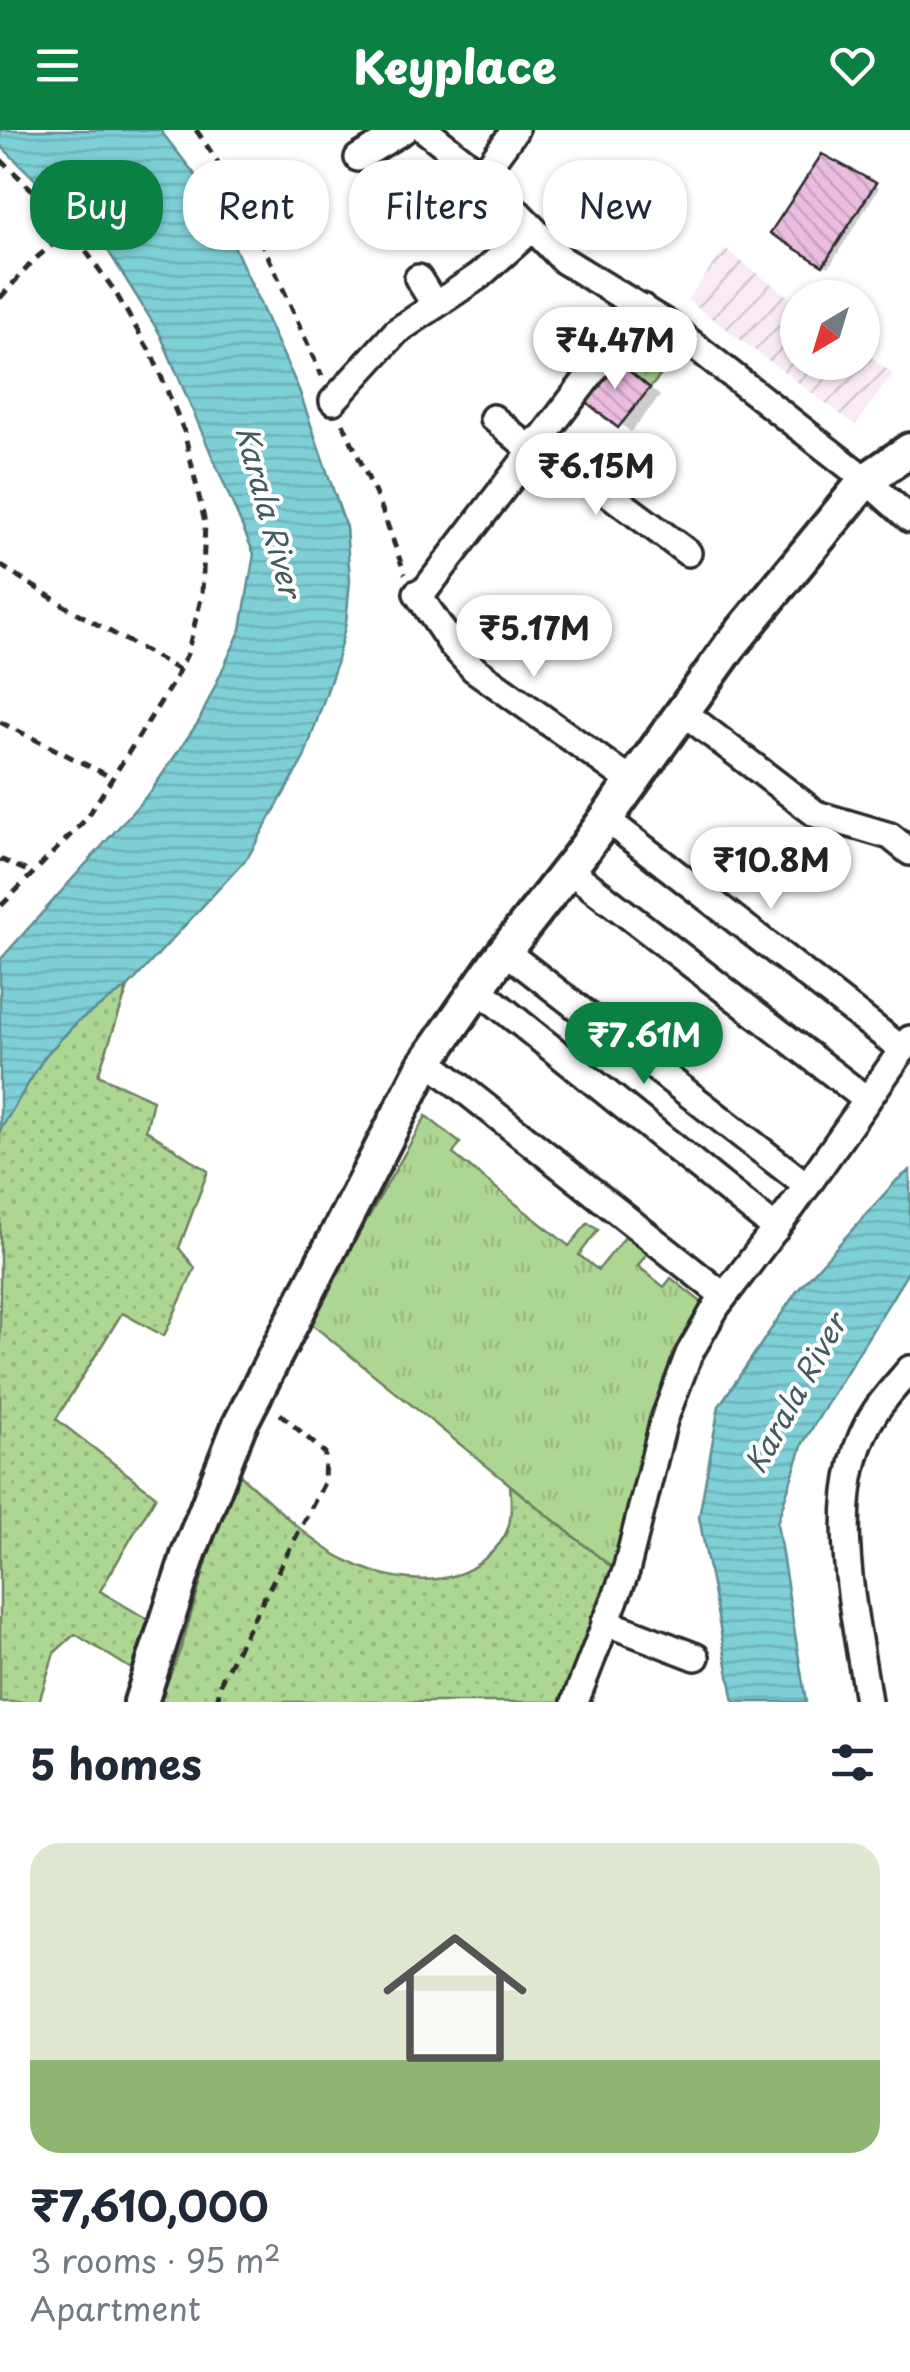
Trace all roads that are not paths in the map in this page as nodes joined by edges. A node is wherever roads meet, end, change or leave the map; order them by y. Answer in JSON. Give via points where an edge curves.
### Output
{"nodes":[{"id":1,"x":404,"y":130,"type":"edge"},
{"id":2,"x":425,"y":130,"type":"edge"},
{"id":3,"x":515,"y":130,"type":"edge"},
{"id":4,"x":358,"y":158,"type":"dead end"},
{"id":5,"x":464,"y":160,"type":"edge"},
{"id":6,"x":492,"y":160,"type":"edge"},
{"id":7,"x":523,"y":221,"type":"edge"},
{"id":8,"x":531,"y":230,"type":"junction"},
{"id":9,"x":418,"y":278,"type":"dead end"},
{"id":10,"x":435,"y":305,"type":"junction"},
{"id":11,"x":642,"y":307,"type":"junction"},
{"id":12,"x":333,"y":401,"type":"road end"},
{"id":13,"x":493,"y":418,"type":"dead end"},
{"id":14,"x":534,"y":444,"type":"junction"},
{"id":15,"x":910,"y":450,"type":"edge"},
{"id":16,"x":866,"y":480,"type":"junction"},
{"id":17,"x":910,"y":519,"type":"edge"},
{"id":18,"x":688,"y":553,"type":"dead end"},
{"id":19,"x":683,"y":712,"type":"junction"},
{"id":20,"x":632,"y":782,"type":"junction"},
{"id":21,"x":606,"y":818,"type":"junction"},
{"id":22,"x":910,"y":852,"type":"edge"},
{"id":23,"x":568,"y":870,"type":"junction"},
{"id":24,"x":505,"y":951,"type":"junction"},
{"id":25,"x":478,"y":989,"type":"junction"},
{"id":26,"x":906,"y":1044,"type":"edge"},
{"id":27,"x":428,"y":1061,"type":"junction"},
{"id":28,"x":867,"y":1100,"type":"junction"},
{"id":29,"x":807,"y":1186,"type":"junction"},
{"id":30,"x":776,"y":1228,"type":"junction"},
{"id":31,"x":724,"y":1296,"type":"junction"},
{"id":32,"x":910,"y":1370,"type":"edge"},
{"id":33,"x":605,"y":1622,"type":"junction"},
{"id":34,"x":696,"y":1657,"type":"dead end"},
{"id":35,"x":142,"y":1702,"type":"edge"},
{"id":36,"x":575,"y":1702,"type":"edge"},
{"id":37,"x":868,"y":1702,"type":"edge"}],
"edges":[{"from":1,"to":4,"type":"street"},
{"from":2,"to":5,"type":"street"},
{"from":3,"to":6,"type":"street"},
{"from":7,"to":8,"type":"street"},
{"from":8,"to":10,"type":"street"},
{"from":8,"to":11,"type":"street","via":[[563,260]]},
{"from":9,"to":10,"type":"street"},
{"from":10,"to":12,"type":"street","via":[[397,331]]},
{"from":11,"to":14,"type":"street"},
{"from":11,"to":16,"type":"street"},
{"from":13,"to":14,"type":"street"},
{"from":14,"to":18,"type":"street"},
{"from":14,"to":20,"type":"street","via":[[418,595],[474,668]]},
{"from":15,"to":16,"type":"main road"},
{"from":16,"to":17,"type":"street"},
{"from":16,"to":19,"type":"main road"},
{"from":19,"to":20,"type":"main road"},
{"from":19,"to":22,"type":"street","via":[[816,814],[890,836]]},
{"from":20,"to":21,"type":"main road"},
{"from":21,"to":23,"type":"main road"},
{"from":21,"to":26,"type":"street"},
{"from":23,"to":24,"type":"main road"},
{"from":23,"to":28,"type":"street"},
{"from":24,"to":25,"type":"main road"},
{"from":24,"to":29,"type":"street"},
{"from":25,"to":27,"type":"main road"},
{"from":25,"to":30,"type":"street"},
{"from":26,"to":28,"type":"street"},
{"from":27,"to":31,"type":"street"},
{"from":27,"to":35,"type":"main road","via":[[254,1394],[212,1490]]},
{"from":28,"to":29,"type":"street"},
{"from":29,"to":30,"type":"street"},
{"from":30,"to":31,"type":"street"},
{"from":31,"to":33,"type":"street","via":[[690,1354],[664,1420],[626,1571]]},
{"from":32,"to":37,"type":"street","via":[[874,1413],[852,1470],[850,1575]]},
{"from":33,"to":34,"type":"street"},
{"from":33,"to":36,"type":"street"}]}
